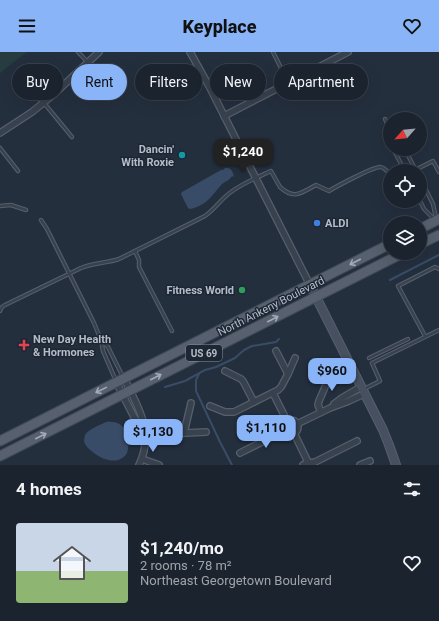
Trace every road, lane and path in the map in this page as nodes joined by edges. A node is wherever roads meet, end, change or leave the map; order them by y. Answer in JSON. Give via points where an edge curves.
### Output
{"nodes":[{"id":1,"x":78,"y":52,"type":"edge"},
{"id":2,"x":99,"y":52,"type":"edge"},
{"id":3,"x":190,"y":52,"type":"edge"},
{"id":4,"x":272,"y":52,"type":"edge"},
{"id":5,"x":348,"y":52,"type":"edge"},
{"id":6,"x":88,"y":62,"type":"junction"},
{"id":7,"x":278,"y":64,"type":"edge"},
{"id":8,"x":325,"y":64,"type":"edge"},
{"id":9,"x":274,"y":90,"type":"edge"},
{"id":10,"x":40,"y":100,"type":"edge"},
{"id":11,"x":44,"y":103,"type":"junction"},
{"id":12,"x":224,"y":116,"type":"junction"},
{"id":13,"x":0,"y":133,"type":"edge"},
{"id":14,"x":72,"y":137,"type":"dead end"},
{"id":15,"x":0,"y":148,"type":"edge"},
{"id":16,"x":427,"y":164,"type":"edge"},
{"id":17,"x":383,"y":169,"type":"edge"},
{"id":18,"x":18,"y":171,"type":"dead end"},
{"id":19,"x":439,"y":172,"type":"edge"},
{"id":20,"x":256,"y":179,"type":"junction"},
{"id":21,"x":427,"y":192,"type":"edge"},
{"id":22,"x":0,"y":206,"type":"edge"},
{"id":23,"x":424,"y":208,"type":"edge"},
{"id":24,"x":26,"y":210,"type":"dead end"},
{"id":25,"x":41,"y":220,"type":"dead end"},
{"id":26,"x":438,"y":222,"type":"edge"},
{"id":27,"x":427,"y":226,"type":"edge"},
{"id":28,"x":439,"y":235,"type":"edge"},
{"id":29,"x":427,"y":241,"type":"edge"},
{"id":30,"x":383,"y":248,"type":"edge"},
{"id":31,"x":135,"y":251,"type":"junction"},
{"id":32,"x":389,"y":260,"type":"edge"},
{"id":33,"x":439,"y":269,"type":"edge"},
{"id":34,"x":69,"y":274,"type":"junction"},
{"id":35,"x":310,"y":285,"type":"junction"},
{"id":36,"x":316,"y":297,"type":"junction"},
{"id":37,"x":0,"y":311,"type":"edge"},
{"id":38,"x":439,"y":330,"type":"edge"},
{"id":39,"x":172,"y":331,"type":"dead end"},
{"id":40,"x":425,"y":336,"type":"junction"},
{"id":41,"x":408,"y":338,"type":"dead end"},
{"id":42,"x":101,"y":340,"type":"junction"},
{"id":43,"x":276,"y":351,"type":"dead end"},
{"id":44,"x":295,"y":358,"type":"dead end"},
{"id":45,"x":369,"y":358,"type":"dead end"},
{"id":46,"x":225,"y":371,"type":"dead end"},
{"id":47,"x":331,"y":373,"type":"dead end"},
{"id":48,"x":288,"y":374,"type":"junction"},
{"id":49,"x":120,"y":380,"type":"junction"},
{"id":50,"x":362,"y":390,"type":"junction"},
{"id":51,"x":126,"y":392,"type":"junction"},
{"id":52,"x":273,"y":393,"type":"junction"},
{"id":53,"x":254,"y":402,"type":"junction"},
{"id":54,"x":191,"y":403,"type":"dead end"},
{"id":55,"x":210,"y":406,"type":"dead end"},
{"id":56,"x":321,"y":412,"type":"junction"},
{"id":57,"x":287,"y":421,"type":"junction"},
{"id":58,"x":297,"y":424,"type":"junction"},
{"id":59,"x":284,"y":430,"type":"junction"},
{"id":60,"x":206,"y":432,"type":"dead end"},
{"id":61,"x":184,"y":433,"type":"junction"},
{"id":62,"x":294,"y":434,"type":"junction"},
{"id":63,"x":145,"y":435,"type":"junction"},
{"id":64,"x":0,"y":441,"type":"edge"},
{"id":65,"x":357,"y":441,"type":"dead end"},
{"id":66,"x":240,"y":453,"type":"dead end"},
{"id":67,"x":0,"y":456,"type":"edge"},
{"id":68,"x":142,"y":459,"type":"junction"},
{"id":69,"x":370,"y":461,"type":"dead end"},
{"id":70,"x":305,"y":464,"type":"edge"},
{"id":71,"x":139,"y":465,"type":"edge"},
{"id":72,"x":159,"y":465,"type":"edge"},
{"id":73,"x":360,"y":465,"type":"edge"},
{"id":74,"x":396,"y":465,"type":"edge"}],
"edges":[{"from":1,"to":6,"type":"lane"},
{"from":2,"to":6,"type":"street"},
{"from":3,"to":12,"type":"street"},
{"from":4,"to":7,"type":"lane"},
{"from":5,"to":8,"type":"street"},
{"from":6,"to":11,"type":"street"},
{"from":9,"to":12,"type":"street"},
{"from":10,"to":11,"type":"lane"},
{"from":11,"to":13,"type":"street"},
{"from":11,"to":14,"type":"lane"},
{"from":12,"to":20,"type":"street"},
{"from":15,"to":18,"type":"lane"},
{"from":16,"to":19,"type":"lane","via":[[433,161]]},
{"from":17,"to":20,"type":"lane","via":[[375,168],[328,190],[316,185],[297,195],[289,194],[280,187],[271,171]]},
{"from":20,"to":31,"type":"lane","via":[[231,192],[212,212]]},
{"from":20,"to":35,"type":"street"},
{"from":21,"to":26,"type":"lane"},
{"from":22,"to":24,"type":"lane","via":[[11,205]]},
{"from":23,"to":26,"type":"lane"},
{"from":25,"to":34,"type":"lane"},
{"from":26,"to":27,"type":"main road"},
{"from":28,"to":29,"type":"main road"},
{"from":30,"to":35,"type":"main road","name":"North Ankeny Boulevard","number":"US 69","one_way":true},
{"from":31,"to":34,"type":"lane","via":[[119,259],[87,265]]},
{"from":31,"to":39,"type":"lane","via":[[139,268]]},
{"from":32,"to":36,"type":"main road","name":"North Ankeny Boulevard","number":"US 69"},
{"from":33,"to":40,"type":"lane","via":[[435,267],[398,286]]},
{"from":34,"to":37,"type":"lane","via":[[4,305]]},
{"from":34,"to":42,"type":"lane"},
{"from":35,"to":36,"type":"street"},
{"from":35,"to":49,"type":"main road","name":"North Ankeny Boulevard","number":"US 69"},
{"from":36,"to":50,"type":"street"},
{"from":51,"to":36,"type":"main road","name":"North Ankeny Boulevard","number":"US 69","one_way":true},
{"from":38,"to":40,"type":"lane"},
{"from":40,"to":50,"type":"lane","via":[[372,363],[380,381]]},
{"from":41,"to":45,"type":"lane"},
{"from":42,"to":49,"type":"lane","via":[[103,351]]},
{"from":42,"to":49,"type":"lane","via":[[108,347]]},
{"from":43,"to":48,"type":"street"},
{"from":44,"to":48,"type":"street"},
{"from":46,"to":53,"type":"street","via":[[243,381]]},
{"from":47,"to":56,"type":"street","via":[[319,400]]},
{"from":48,"to":52,"type":"street","via":[[281,387]]},
{"from":49,"to":51,"type":"street"},
{"from":49,"to":51,"type":"street"},
{"from":49,"to":64,"type":"main road","name":"North Ankeny Boulevard","number":"US 69","one_way":true},
{"from":50,"to":56,"type":"street","via":[[349,401]]},
{"from":50,"to":74,"type":"street","via":[[383,430]]},
{"from":51,"to":63,"type":"street","via":[[138,425]]},
{"from":67,"to":51,"type":"main road","name":"North Ankeny Boulevard","number":"US 69","one_way":true},
{"from":52,"to":53,"type":"street"},
{"from":52,"to":57,"type":"street"},
{"from":53,"to":55,"type":"street","via":[[230,413]]},
{"from":54,"to":61,"type":"street"},
{"from":56,"to":58,"type":"street"},
{"from":57,"to":58,"type":"street","via":[[291,420]]},
{"from":57,"to":59,"type":"street"},
{"from":58,"to":62,"type":"street"},
{"from":59,"to":62,"type":"street"},
{"from":59,"to":66,"type":"street"},
{"from":60,"to":61,"type":"street"},
{"from":61,"to":63,"type":"street"},
{"from":62,"to":70,"type":"street"},
{"from":63,"to":68,"type":"street"},
{"from":65,"to":70,"type":"street","via":[[315,462]]},
{"from":68,"to":71,"type":"street"},
{"from":68,"to":72,"type":"street"},
{"from":69,"to":73,"type":"street"}]}
